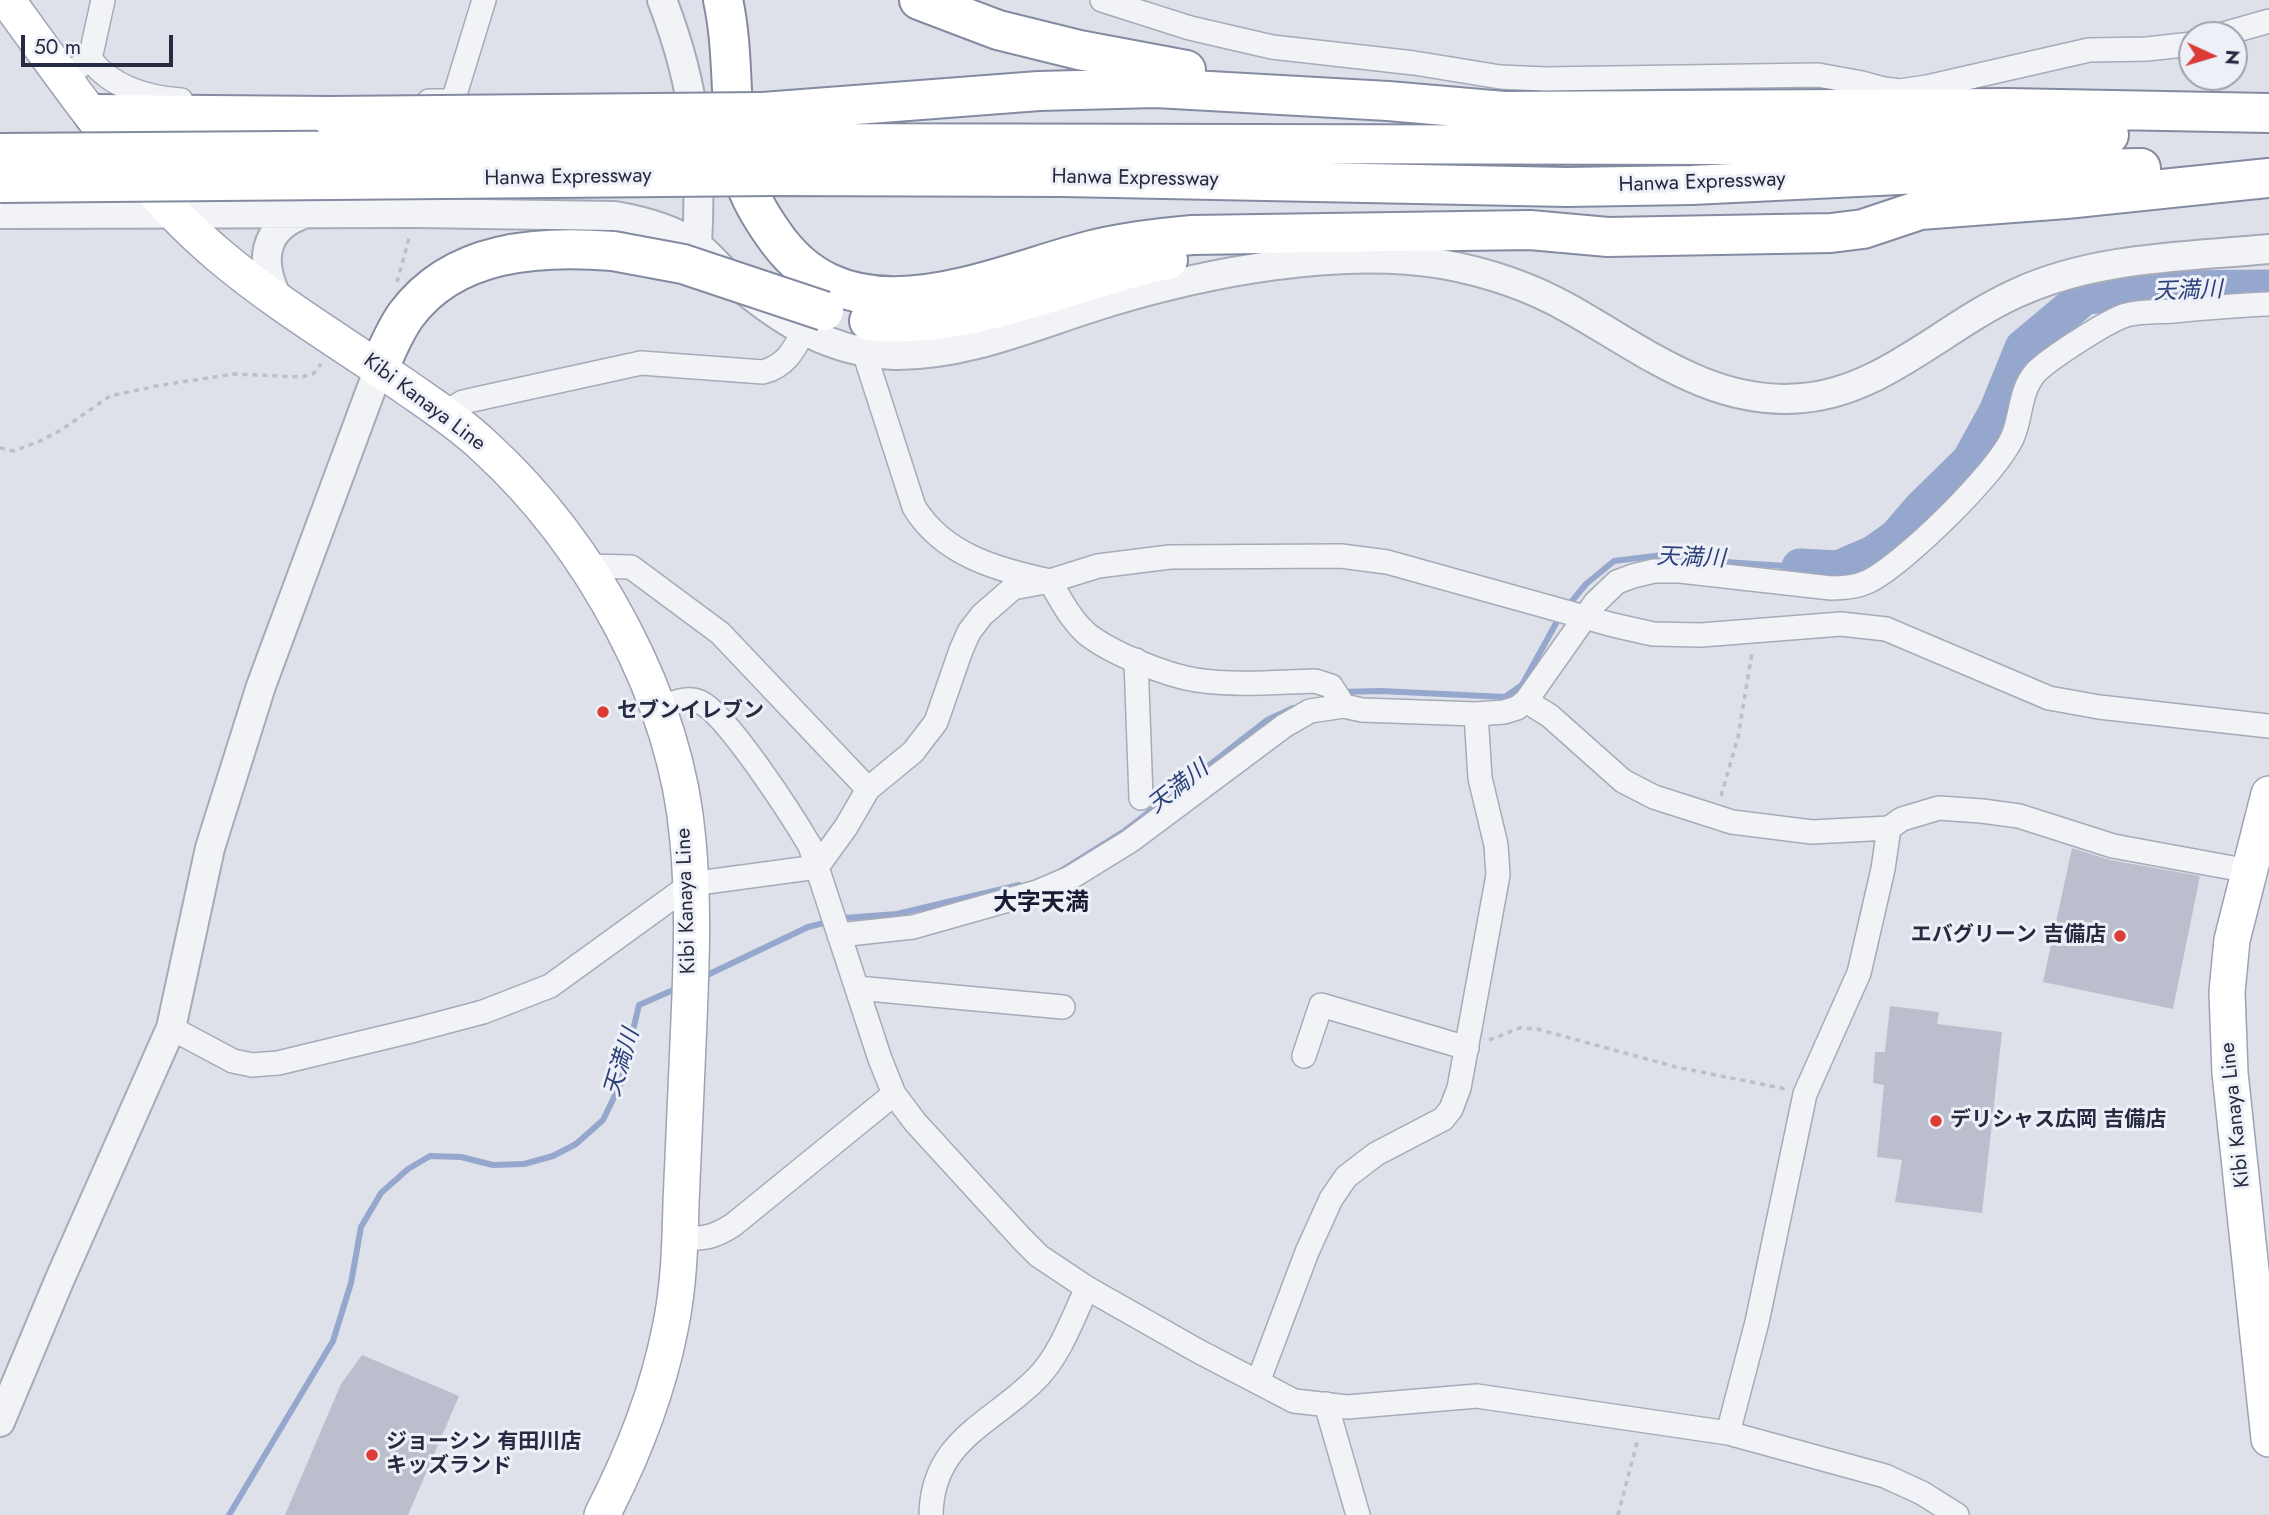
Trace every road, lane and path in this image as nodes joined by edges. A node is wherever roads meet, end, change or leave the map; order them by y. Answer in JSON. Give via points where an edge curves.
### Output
{"nodes":[{"id":1,"x":8,"y":0,"type":"edge"},
{"id":2,"x":103,"y":0,"type":"edge"},
{"id":3,"x":484,"y":0,"type":"edge"},
{"id":4,"x":662,"y":0,"type":"edge"},
{"id":5,"x":723,"y":0,"type":"edge"},
{"id":6,"x":919,"y":0,"type":"edge"},
{"id":7,"x":1102,"y":0,"type":"edge"},
{"id":8,"x":2269,"y":21,"type":"edge"},
{"id":9,"x":2248,"y":27,"type":"edge"},
{"id":10,"x":2178,"y":46,"type":"edge"},
{"id":11,"x":77,"y":69,"type":"junction"},
{"id":12,"x":1388,"y":101,"type":"junction"},
{"id":13,"x":2269,"y":113,"type":"edge"},
{"id":14,"x":93,"y":114,"type":"junction"},
{"id":15,"x":2269,"y":137,"type":"edge"},
{"id":16,"x":769,"y":143,"type":"junction"},
{"id":17,"x":0,"y":153,"type":"edge"},
{"id":18,"x":2269,"y":167,"type":"edge"},
{"id":19,"x":2269,"y":178,"type":"edge"},
{"id":20,"x":0,"y":183,"type":"edge"},
{"id":21,"x":307,"y":213,"type":"junction"},
{"id":22,"x":0,"y":214,"type":"edge"},
{"id":23,"x":174,"y":214,"type":"junction"},
{"id":24,"x":1378,"y":230,"type":"junction"},
{"id":25,"x":697,"y":246,"type":"junction"},
{"id":26,"x":2269,"y":249,"type":"edge"},
{"id":27,"x":278,"y":299,"type":"junction"},
{"id":28,"x":2269,"y":304,"type":"edge"},
{"id":29,"x":813,"y":322,"type":"junction"},
{"id":30,"x":333,"y":337,"type":"junction"},
{"id":31,"x":864,"y":352,"type":"junction"},
{"id":32,"x":379,"y":368,"type":"junction"},
{"id":33,"x":444,"y":413,"type":"junction"},
{"id":34,"x":0,"y":448,"type":"edge"},
{"id":35,"x":585,"y":566,"type":"junction"},
{"id":36,"x":1050,"y":581,"type":"junction"},
{"id":37,"x":1582,"y":615,"type":"junction"},
{"id":38,"x":1754,"y":630,"type":"junction"},
{"id":39,"x":1136,"y":660,"type":"junction"},
{"id":40,"x":1526,"y":701,"type":"junction"},
{"id":41,"x":1344,"y":706,"type":"junction"},
{"id":42,"x":658,"y":708,"type":"junction"},
{"id":43,"x":1476,"y":714,"type":"junction"},
{"id":44,"x":2269,"y":726,"type":"edge"},
{"id":45,"x":867,"y":789,"type":"junction"},
{"id":46,"x":2269,"y":794,"type":"edge"},
{"id":47,"x":1141,"y":797,"type":"dead end"},
{"id":48,"x":1713,"y":817,"type":"junction"},
{"id":49,"x":1889,"y":828,"type":"junction"},
{"id":50,"x":817,"y":867,"type":"junction"},
{"id":51,"x":2256,"y":870,"type":"edge"},
{"id":52,"x":691,"y":884,"type":"junction"},
{"id":53,"x":839,"y":933,"type":"junction"},
{"id":54,"x":857,"y":988,"type":"junction"},
{"id":55,"x":1063,"y":1007,"type":"dead end"},
{"id":56,"x":171,"y":1028,"type":"junction"},
{"id":57,"x":1466,"y":1051,"type":"junction"},
{"id":58,"x":1304,"y":1056,"type":"dead end"},
{"id":59,"x":894,"y":1094,"type":"junction"},
{"id":60,"x":1805,"y":1094,"type":"junction"},
{"id":61,"x":680,"y":1238,"type":"junction"},
{"id":62,"x":1087,"y":1288,"type":"junction"},
{"id":63,"x":1258,"y":1382,"type":"junction"},
{"id":64,"x":1326,"y":1404,"type":"junction"},
{"id":65,"x":1643,"y":1420,"type":"junction"},
{"id":66,"x":0,"y":1422,"type":"edge"},
{"id":67,"x":1728,"y":1433,"type":"junction"},
{"id":68,"x":2269,"y":1439,"type":"edge"},
{"id":69,"x":602,"y":1515,"type":"edge"},
{"id":70,"x":931,"y":1515,"type":"edge"},
{"id":71,"x":1358,"y":1515,"type":"edge"},
{"id":72,"x":1618,"y":1515,"type":"edge"},
{"id":73,"x":1957,"y":1515,"type":"edge"}],
"edges":[{"from":1,"to":11,"type":"main road","name":"Kibi Kanaya Line"},
{"from":2,"to":11,"type":"street"},
{"from":3,"to":11,"type":"street","via":[[453,101],[178,100],[113,82],[99,71]]},
{"from":4,"to":25,"type":"street","via":[[696,123]]},
{"from":5,"to":24,"type":"highway","via":[[744,180],[760,215],[797,262],[842,288],[905,298],[1146,240],[1192,234]]},
{"from":6,"to":12,"type":"highway","via":[[998,30],[1079,50]]},
{"from":7,"to":10,"type":"street","via":[[1190,28],[1272,47],[1545,79],[1818,75],[1900,91],[2089,50]]},
{"from":8,"to":9,"type":"street"},
{"from":11,"to":14,"type":"main road","name":"Kibi Kanaya Line"},
{"from":12,"to":13,"type":"highway","via":[[1504,111],[2007,108]]},
{"from":12,"to":16,"type":"highway","via":[[1223,90],[1039,92]]},
{"from":14,"to":16,"type":"highway","bridge":true,"via":[[330,116]]},
{"from":14,"to":23,"type":"main road","name":"Kibi Kanaya Line"},
{"from":15,"to":16,"type":"highway","name":"Hanwa Expressway","via":[[2149,134],[1730,145]]},
{"from":16,"to":17,"type":"highway","name":"Hanwa Expressway","bridge":true},
{"from":16,"to":18,"type":"highway","name":"Hanwa Expressway","via":[[1063,177],[1567,187],[1981,171]]},
{"from":16,"to":20,"type":"highway","name":"Hanwa Expressway","bridge":true},
{"from":19,"to":24,"type":"highway","via":[[1920,210],[1863,229],[1831,233],[1608,237],[1531,230]]},
{"from":21,"to":23,"type":"street"},
{"from":21,"to":25,"type":"street","via":[[615,216],[659,227]]},
{"from":21,"to":27,"type":"street","via":[[290,218],[273,234],[267,258],[270,283]]},
{"from":22,"to":23,"type":"street"},
{"from":23,"to":27,"type":"main road","name":"Kibi Kanaya Line"},
{"from":24,"to":29,"type":"highway","via":[[1159,261],[937,321]]},
{"from":25,"to":29,"type":"street","via":[[738,285]]},
{"from":26,"to":31,"type":"street","via":[[2099,266],[2058,276],[1994,304],[1873,377],[1805,398],[1750,397],[1703,383],[1521,286],[1417,261],[1330,261],[1232,272],[1146,291],[960,348],[916,355]]},
{"from":27,"to":30,"type":"main road","name":"Kibi Kanaya Line"},
{"from":28,"to":37,"type":"street","via":[[2130,314],[2050,360],[2028,383],[2014,436],[1994,468],[1917,546],[1870,580],[1831,588],[1654,572],[1617,582]]},
{"from":29,"to":31,"type":"street","via":[[833,344]]},
{"from":29,"to":32,"type":"highway","bridge":true,"via":[[683,264],[613,251],[529,250],[499,255],[443,280],[407,314]]},
{"from":29,"to":33,"type":"street","via":[[784,362],[762,372],[641,363],[481,397]]},
{"from":30,"to":32,"type":"main road","name":"Kibi Kanaya Line"},
{"from":30,"to":34,"type":"path","via":[[313,374],[234,373],[134,390],[110,396],[40,441],[14,451]]},
{"from":31,"to":36,"type":"street","via":[[914,507],[923,522],[979,561],[1005,572]]},
{"from":32,"to":33,"type":"main road","name":"Kibi Kanaya Line"},
{"from":32,"to":56,"type":"street","via":[[236,764],[211,848]]},
{"from":33,"to":35,"type":"main road","name":"Kibi Kanaya Line","via":[[519,483]]},
{"from":35,"to":42,"type":"main road","name":"Kibi Kanaya Line","via":[[635,654]]},
{"from":35,"to":45,"type":"street","via":[[631,567],[720,633]]},
{"from":36,"to":37,"type":"street","via":[[1098,566],[1170,557],[1341,556],[1387,562]]},
{"from":36,"to":39,"type":"street","via":[[1085,632]]},
{"from":36,"to":45,"type":"street","via":[[1013,588],[982,615],[961,650],[936,722],[913,752]]},
{"from":37,"to":38,"type":"street","via":[[1661,634]]},
{"from":37,"to":40,"type":"street"},
{"from":38,"to":44,"type":"street","via":[[1841,624],[1886,629],[2049,698]]},
{"from":38,"to":48,"type":"path","via":[[1738,737]]},
{"from":39,"to":41,"type":"street","via":[[1195,680],[1315,681],[1331,687]]},
{"from":39,"to":47,"type":"street"},
{"from":40,"to":43,"type":"street","via":[[1504,712]]},
{"from":40,"to":48,"type":"street","via":[[1550,716],[1623,781]]},
{"from":41,"to":43,"type":"street"},
{"from":41,"to":53,"type":"street","via":[[1310,712],[1284,726],[1130,841],[1070,878],[913,927]]},
{"from":42,"to":50,"type":"street","via":[[684,699],[699,701],[726,724],[797,824]]},
{"from":42,"to":52,"type":"main road","name":"Kibi Kanaya Line","via":[[680,789]]},
{"from":43,"to":57,"type":"street","via":[[1482,793],[1493,830],[1497,875]]},
{"from":45,"to":50,"type":"street"},
{"from":46,"to":51,"type":"main road","name":"Kibi Kanaya Line"},
{"from":48,"to":49,"type":"street","via":[[1799,832]]},
{"from":49,"to":51,"type":"street","via":[[1930,809],[1993,812],[2113,846]]},
{"from":49,"to":60,"type":"street","via":[[1859,973]]},
{"from":50,"to":52,"type":"street"},
{"from":50,"to":53,"type":"street"},
{"from":51,"to":68,"type":"main road","name":"Kibi Kanaya Line","via":[[2232,940],[2227,992],[2230,1073]]},
{"from":52,"to":56,"type":"street","via":[[550,986],[483,1012],[278,1063],[252,1065],[233,1061]]},
{"from":52,"to":61,"type":"main road","name":"Kibi Kanaya Line"},
{"from":53,"to":54,"type":"street"},
{"from":54,"to":55,"type":"street"},
{"from":54,"to":59,"type":"street"},
{"from":56,"to":66,"type":"street"},
{"from":57,"to":58,"type":"street","via":[[1321,1005]]},
{"from":57,"to":60,"type":"path","via":[[1497,1035],[1529,1028],[1676,1067]]},
{"from":57,"to":63,"type":"street","via":[[1459,1088],[1443,1119],[1376,1154],[1346,1178],[1331,1199]]},
{"from":59,"to":61,"type":"street","via":[[733,1225],[704,1239]]},
{"from":59,"to":62,"type":"street","via":[[1022,1239]]},
{"from":60,"to":67,"type":"street","via":[[1757,1322]]},
{"from":61,"to":69,"type":"main road","name":"Kibi Kanaya Line","via":[[671,1324],[659,1377],[637,1442]]},
{"from":62,"to":63,"type":"street"},
{"from":62,"to":70,"type":"street","via":[[1047,1366],[978,1424],[942,1467],[931,1498]]},
{"from":63,"to":64,"type":"street","via":[[1294,1401]]},
{"from":64,"to":65,"type":"street","via":[[1347,1407],[1477,1396]]},
{"from":64,"to":71,"type":"street"},
{"from":65,"to":67,"type":"street"},
{"from":65,"to":72,"type":"path"},
{"from":67,"to":73,"type":"street","via":[[1885,1476]]}]}
